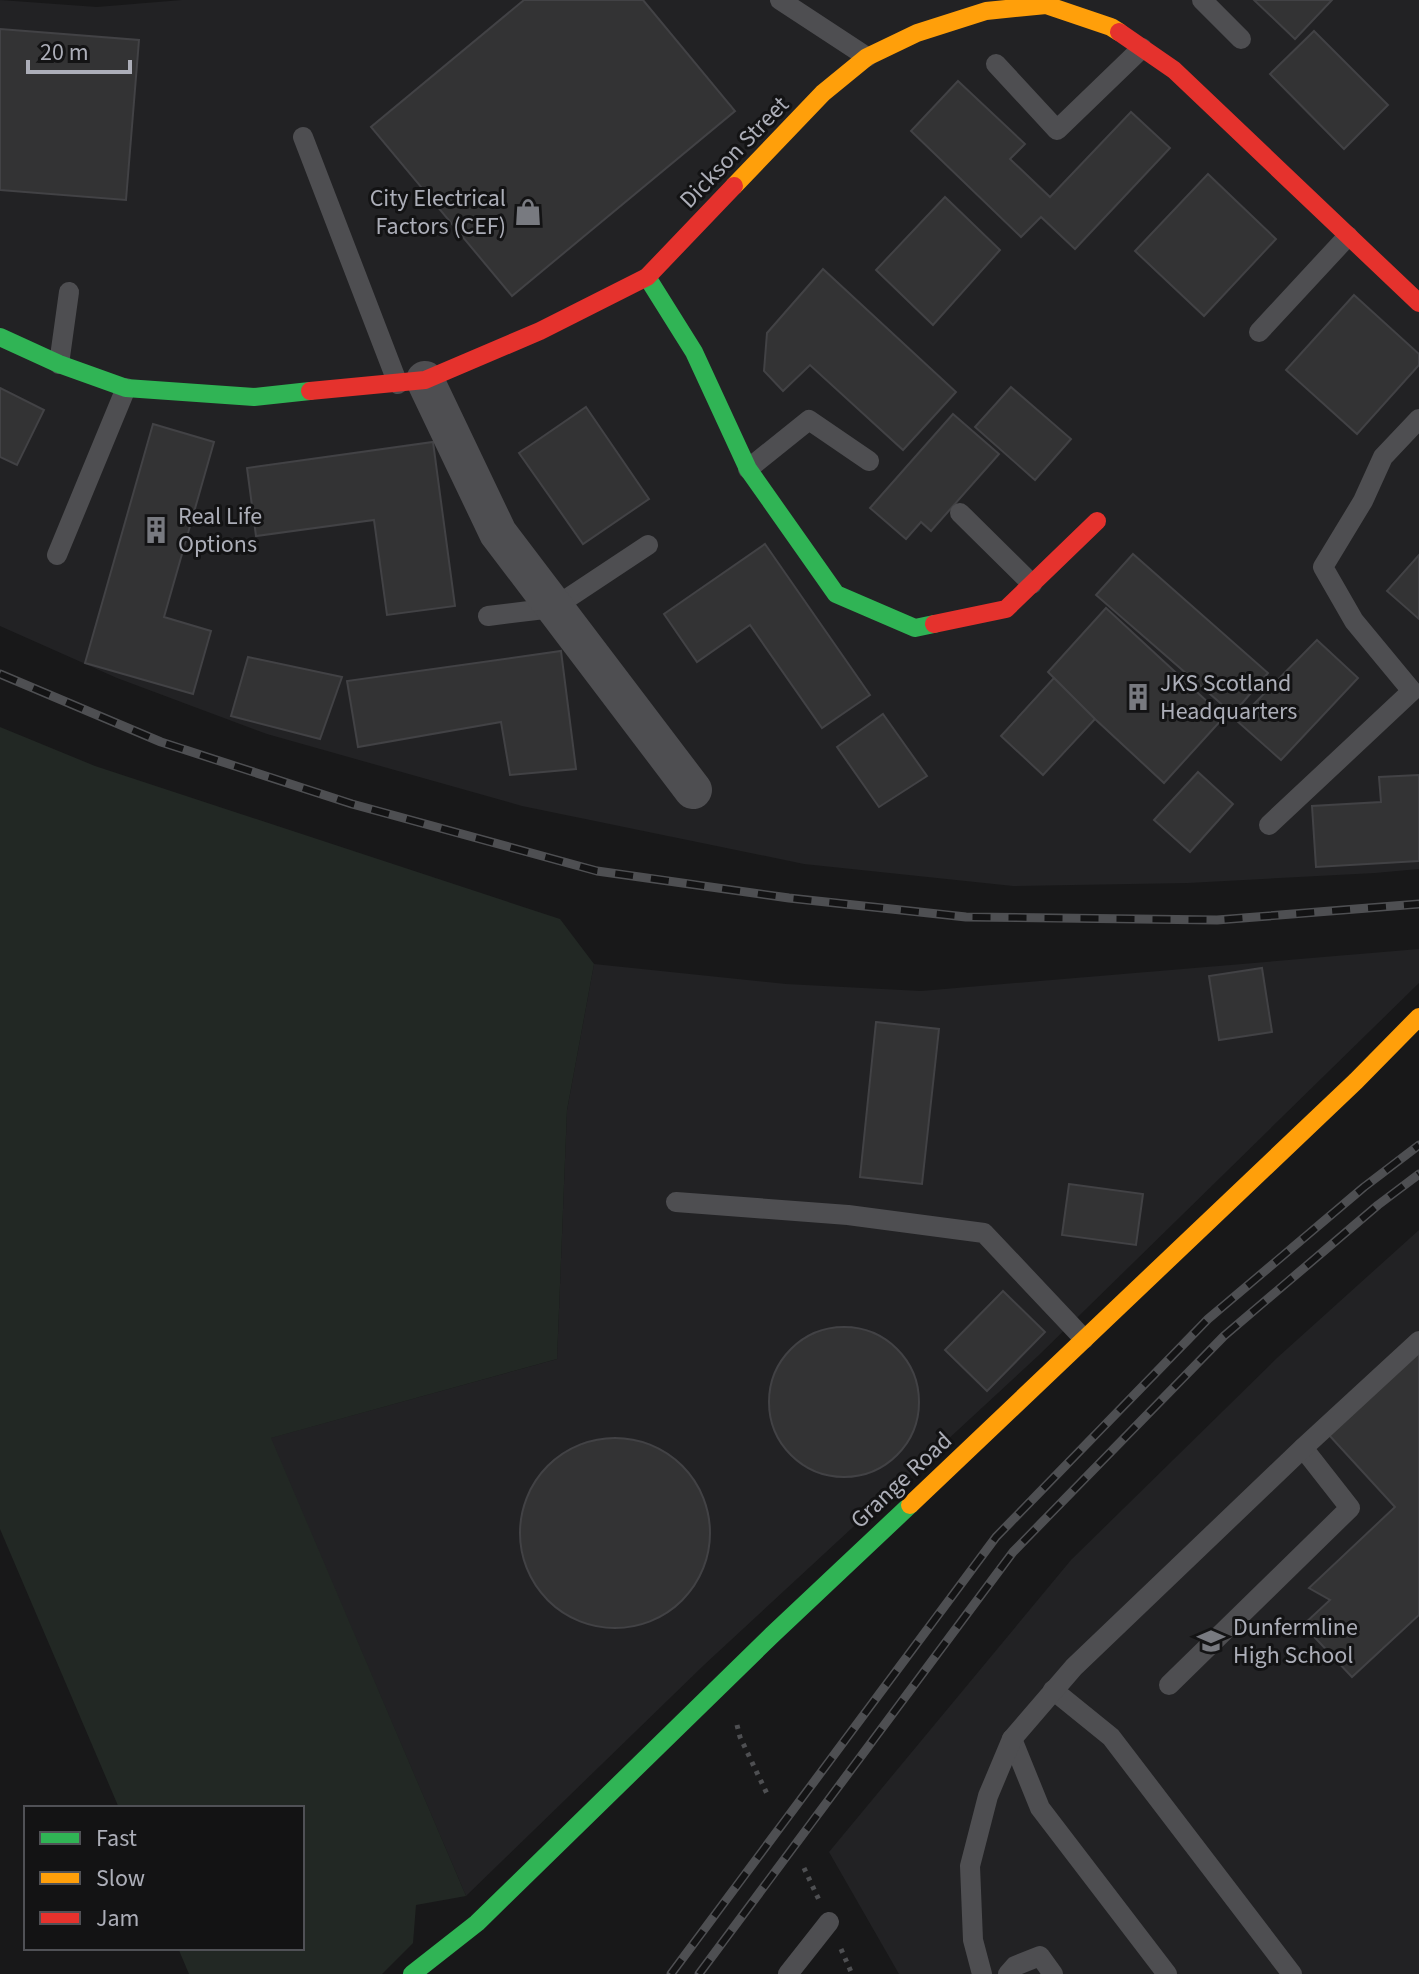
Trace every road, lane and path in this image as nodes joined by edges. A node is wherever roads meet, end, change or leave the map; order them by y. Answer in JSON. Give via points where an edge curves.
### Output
{"nodes":[{"id":1,"x":780,"y":0,"type":"edge"},
{"id":2,"x":1202,"y":0,"type":"edge"},
{"id":3,"x":1046,"y":2,"type":"edge"},
{"id":4,"x":1241,"y":39,"type":"dead end"},
{"id":5,"x":1142,"y":48,"type":"junction"},
{"id":6,"x":867,"y":57,"type":"junction"},
{"id":7,"x":996,"y":64,"type":"dead end"},
{"id":8,"x":303,"y":137,"type":"dead end"},
{"id":9,"x":1348,"y":236,"type":"junction"},
{"id":10,"x":647,"y":277,"type":"junction"},
{"id":11,"x":69,"y":292,"type":"dead end"},
{"id":12,"x":1419,"y":303,"type":"edge"},
{"id":13,"x":1259,"y":332,"type":"dead end"},
{"id":14,"x":0,"y":337,"type":"edge"},
{"id":15,"x":59,"y":364,"type":"junction"},
{"id":16,"x":411,"y":382,"type":"junction"},
{"id":17,"x":126,"y":388,"type":"junction"},
{"id":18,"x":1419,"y":419,"type":"edge"},
{"id":19,"x":869,"y":461,"type":"dead end"},
{"id":20,"x":748,"y":469,"type":"junction"},
{"id":21,"x":960,"y":513,"type":"dead end"},
{"id":22,"x":1097,"y":521,"type":"dead end"},
{"id":23,"x":648,"y":545,"type":"dead end"},
{"id":24,"x":57,"y":555,"type":"dead end"},
{"id":25,"x":1032,"y":584,"type":"junction"},
{"id":26,"x":553,"y":608,"type":"junction"},
{"id":27,"x":488,"y":616,"type":"dead end"},
{"id":28,"x":693,"y":790,"type":"dead end"},
{"id":29,"x":1269,"y":825,"type":"dead end"},
{"id":30,"x":1419,"y":1017,"type":"edge"},
{"id":31,"x":676,"y":1202,"type":"dead end"},
{"id":32,"x":1084,"y":1339,"type":"junction"},
{"id":33,"x":1419,"y":1341,"type":"edge"},
{"id":34,"x":1303,"y":1448,"type":"junction"},
{"id":35,"x":1169,"y":1685,"type":"dead end"},
{"id":36,"x":1053,"y":1690,"type":"junction"},
{"id":37,"x":734,"y":1713,"type":"dead end"},
{"id":38,"x":1012,"y":1739,"type":"junction"},
{"id":39,"x":769,"y":1798,"type":"dead end"},
{"id":40,"x":804,"y":1868,"type":"dead end"},
{"id":41,"x":829,"y":1922,"type":"joint"},
{"id":42,"x":412,"y":1974,"type":"edge"},
{"id":43,"x":788,"y":1974,"type":"edge"},
{"id":44,"x":982,"y":1974,"type":"edge"},
{"id":45,"x":1008,"y":1974,"type":"edge"},
{"id":46,"x":1053,"y":1974,"type":"edge"},
{"id":47,"x":1167,"y":1974,"type":"edge"},
{"id":48,"x":1292,"y":1974,"type":"edge"}],
"edges":[{"from":1,"to":6,"type":"lane"},
{"from":2,"to":4,"type":"lane"},
{"from":3,"to":5,"type":"street","name":"Dickson Street","via":[[1111,27]]},
{"from":3,"to":6,"type":"street","name":"Dickson Street","via":[[986,11],[917,33]]},
{"from":5,"to":7,"type":"lane","via":[[1057,130]]},
{"from":5,"to":9,"type":"street","name":"Dickson Street","via":[[1174,70]]},
{"from":6,"to":10,"type":"street","name":"Dickson Street","via":[[823,93]]},
{"from":8,"to":16,"type":"lane"},
{"from":9,"to":12,"type":"street","name":"Dickson Street"},
{"from":9,"to":13,"type":"lane"},
{"from":10,"to":16,"type":"street","name":"Dickson Street","via":[[540,331]]},
{"from":10,"to":20,"type":"street","via":[[694,352]]},
{"from":11,"to":15,"type":"lane"},
{"from":14,"to":15,"type":"street","name":"Dickson Street"},
{"from":15,"to":17,"type":"street","name":"Dickson Street"},
{"from":16,"to":17,"type":"street","name":"Dickson Street","via":[[254,397]]},
{"from":16,"to":26,"type":"street","via":[[498,533]]},
{"from":17,"to":24,"type":"lane"},
{"from":18,"to":29,"type":"lane","via":[[1383,457],[1323,567],[1354,621],[1412,691]]},
{"from":19,"to":20,"type":"lane","via":[[809,420]]},
{"from":20,"to":25,"type":"street","via":[[836,594],[915,628],[1006,609]]},
{"from":21,"to":25,"type":"lane"},
{"from":22,"to":25,"type":"street"},
{"from":23,"to":26,"type":"lane"},
{"from":26,"to":27,"type":"lane"},
{"from":26,"to":28,"type":"street"},
{"from":30,"to":32,"type":"street","name":"Grange Road"},
{"from":31,"to":32,"type":"lane","via":[[848,1215],[984,1233]]},
{"from":32,"to":42,"type":"street","name":"Grange Road","via":[[477,1923]]},
{"from":33,"to":34,"type":"lane"},
{"from":34,"to":35,"type":"lane","via":[[1350,1508]]},
{"from":34,"to":36,"type":"lane"},
{"from":36,"to":38,"type":"lane"},
{"from":36,"to":48,"type":"lane","via":[[1111,1737]]},
{"from":37,"to":39,"type":"path"},
{"from":38,"to":44,"type":"lane","via":[[988,1796],[970,1866],[973,1940]]},
{"from":38,"to":47,"type":"lane","via":[[1040,1808]]},
{"from":40,"to":41,"type":"path"},
{"from":41,"to":43,"type":"lane"},
{"from":45,"to":46,"type":"lane","via":[[1040,1956]]}]}
